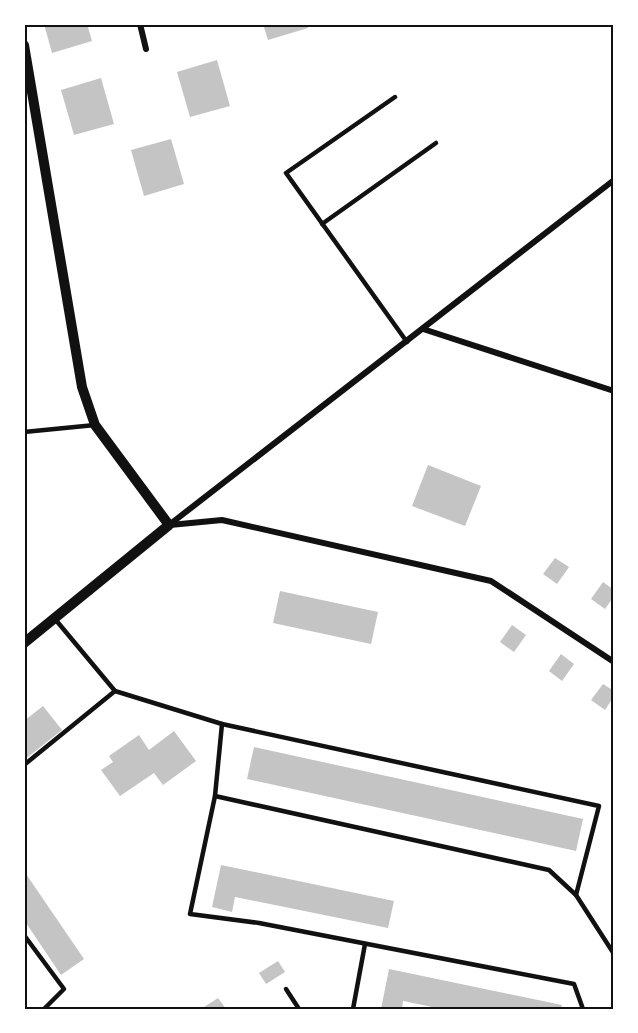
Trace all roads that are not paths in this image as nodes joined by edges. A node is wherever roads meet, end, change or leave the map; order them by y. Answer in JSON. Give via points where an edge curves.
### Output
{"nodes":[{"id":1,"x":140,"y":24,"type":"edge"},
{"id":2,"x":24,"y":45,"type":"edge"},
{"id":3,"x":146,"y":49,"type":"dead end"},
{"id":4,"x":394,"y":97,"type":"dead end"},
{"id":5,"x":436,"y":143,"type":"dead end"},
{"id":6,"x":614,"y":180,"type":"edge"},
{"id":7,"x":322,"y":224,"type":"junction"},
{"id":8,"x":423,"y":329,"type":"junction"},
{"id":9,"x":407,"y":342,"type":"junction"},
{"id":10,"x":614,"y":392,"type":"edge"},
{"id":11,"x":95,"y":425,"type":"junction"},
{"id":12,"x":24,"y":432,"type":"edge"},
{"id":13,"x":169,"y":525,"type":"junction"},
{"id":14,"x":54,"y":618,"type":"junction"},
{"id":15,"x":24,"y":643,"type":"edge"},
{"id":16,"x":614,"y":662,"type":"edge"},
{"id":17,"x":115,"y":692,"type":"junction"},
{"id":18,"x":222,"y":724,"type":"junction"},
{"id":19,"x":24,"y":765,"type":"edge"},
{"id":20,"x":215,"y":796,"type":"junction"},
{"id":21,"x":576,"y":896,"type":"junction"},
{"id":22,"x":24,"y":935,"type":"edge"},
{"id":23,"x":365,"y":944,"type":"junction"},
{"id":24,"x":614,"y":954,"type":"edge"},
{"id":25,"x":285,"y":989,"type":"dead end"},
{"id":26,"x":44,"y":1009,"type":"edge"},
{"id":27,"x":299,"y":1009,"type":"edge"},
{"id":28,"x":353,"y":1009,"type":"edge"},
{"id":29,"x":584,"y":1009,"type":"edge"}],
"edges":[{"from":1,"to":3,"type":"street"},
{"from":2,"to":11,"type":"street","via":[[82,387]]},
{"from":4,"to":7,"type":"lane","via":[[285,173]]},
{"from":5,"to":7,"type":"lane"},
{"from":6,"to":8,"type":"street"},
{"from":7,"to":9,"type":"lane"},
{"from":8,"to":9,"type":"street"},
{"from":8,"to":10,"type":"street"},
{"from":9,"to":13,"type":"street"},
{"from":11,"to":12,"type":"lane"},
{"from":11,"to":13,"type":"street"},
{"from":13,"to":14,"type":"street"},
{"from":13,"to":16,"type":"street","via":[[222,520],[491,581]]},
{"from":14,"to":15,"type":"street"},
{"from":14,"to":17,"type":"lane"},
{"from":17,"to":18,"type":"lane"},
{"from":17,"to":19,"type":"lane"},
{"from":18,"to":20,"type":"lane"},
{"from":18,"to":21,"type":"lane","via":[[599,806]]},
{"from":20,"to":21,"type":"lane","via":[[549,870]]},
{"from":20,"to":23,"type":"lane","via":[[190,914]]},
{"from":21,"to":24,"type":"lane"},
{"from":22,"to":26,"type":"lane","via":[[64,989]]},
{"from":23,"to":28,"type":"lane"},
{"from":23,"to":29,"type":"lane","via":[[574,984]]},
{"from":25,"to":27,"type":"lane"}]}
